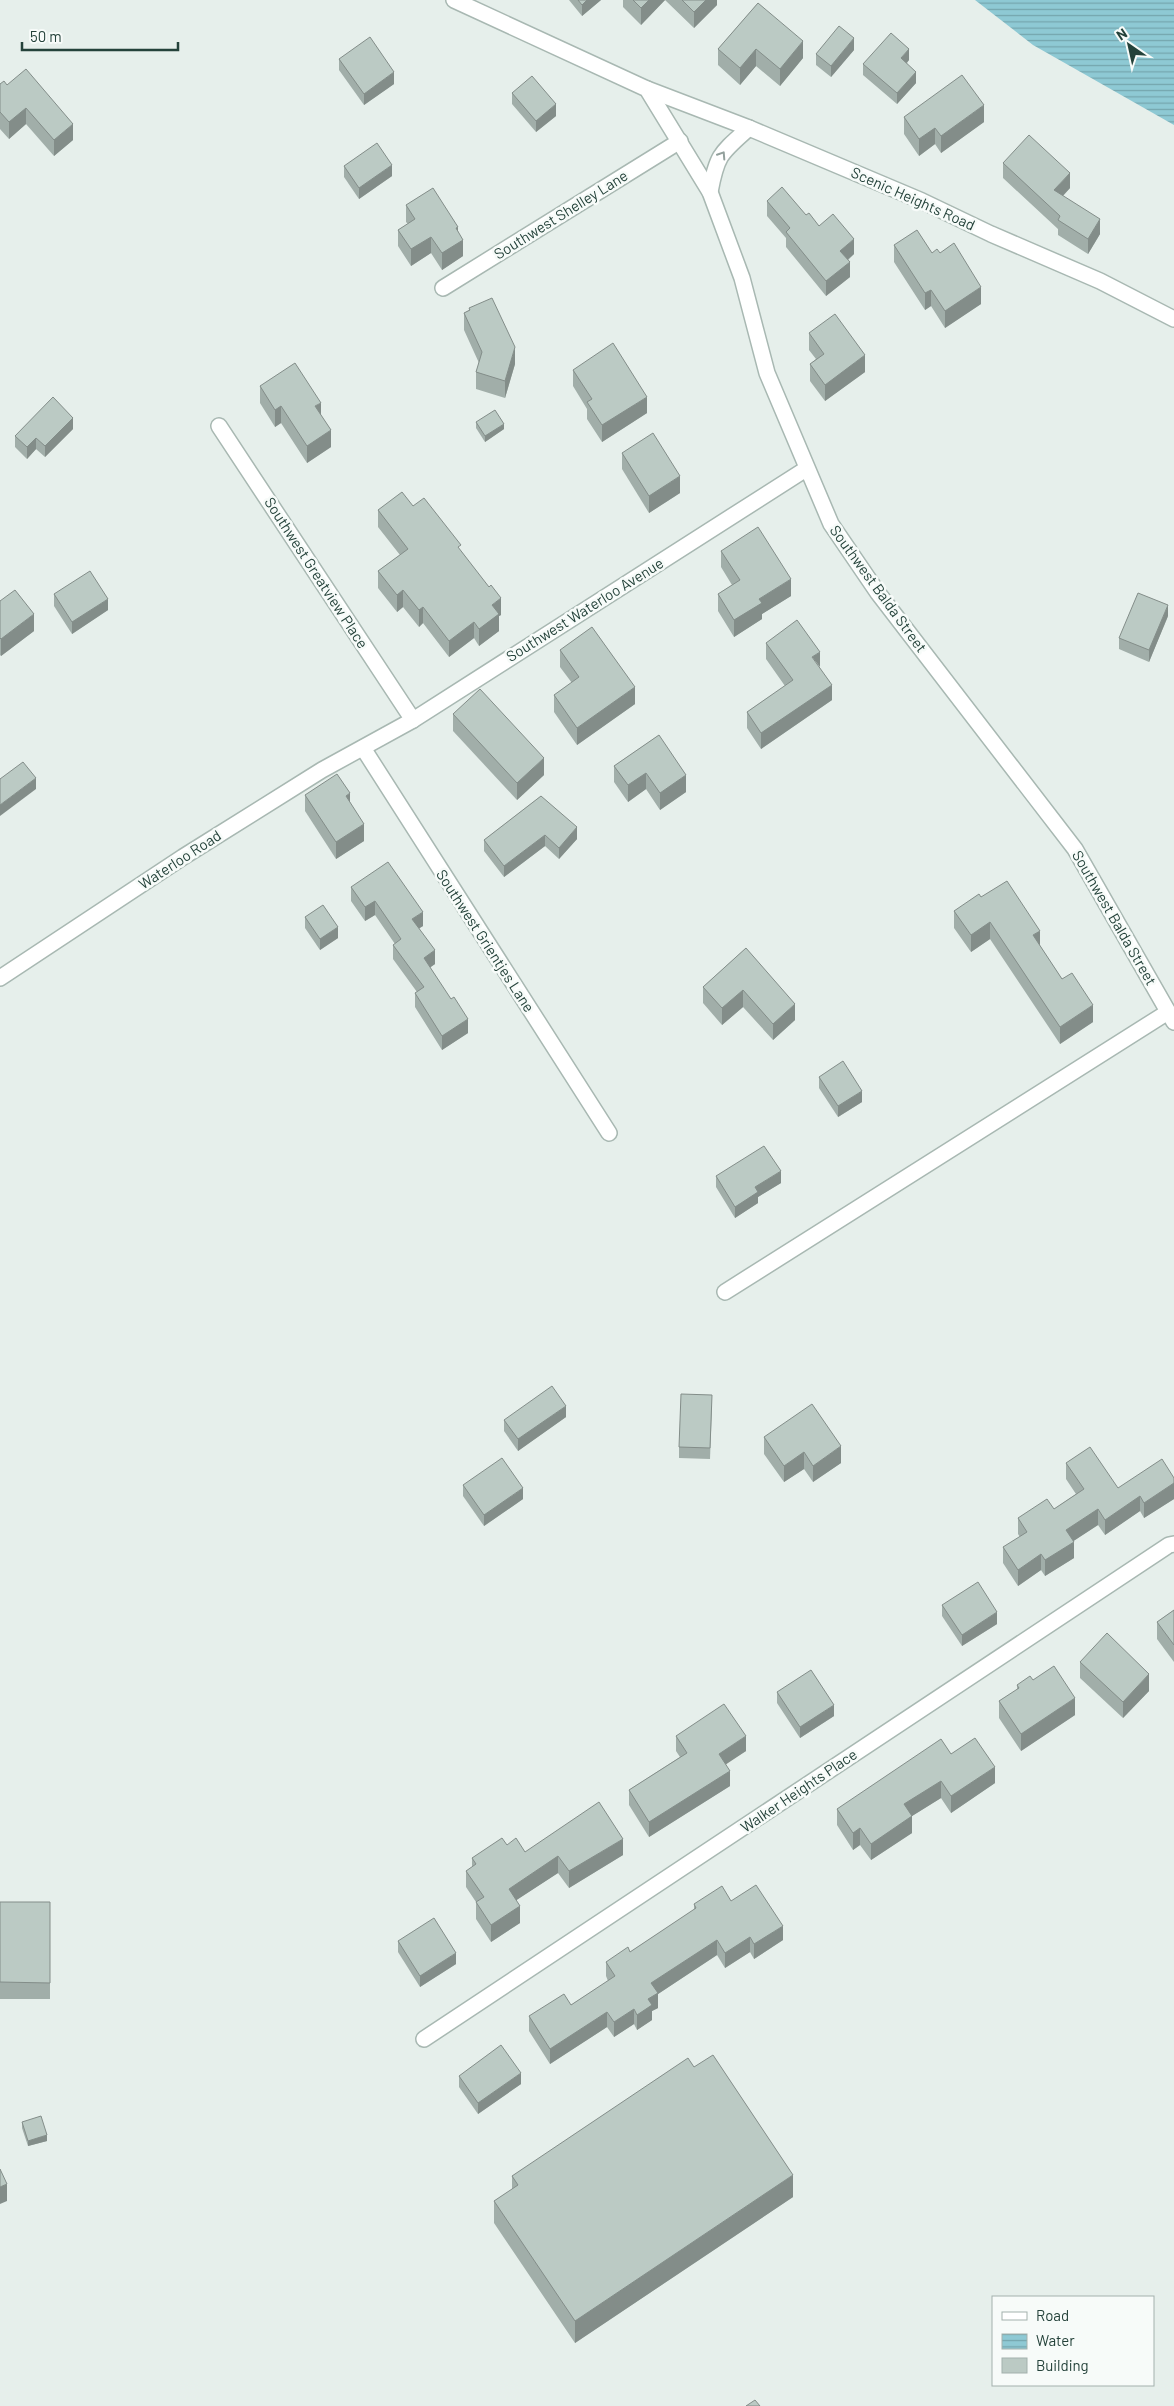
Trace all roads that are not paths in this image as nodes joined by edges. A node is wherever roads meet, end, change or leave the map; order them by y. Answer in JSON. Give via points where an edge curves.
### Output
{"nodes":[{"id":1,"x":454,"y":0,"type":"edge"},
{"id":2,"x":648,"y":89,"type":"junction"},
{"id":3,"x":749,"y":128,"type":"junction"},
{"id":4,"x":680,"y":141,"type":"junction"},
{"id":5,"x":710,"y":192,"type":"junction"},
{"id":6,"x":443,"y":288,"type":"dead end"},
{"id":7,"x":1174,"y":319,"type":"edge"},
{"id":8,"x":219,"y":426,"type":"dead end"},
{"id":9,"x":806,"y":469,"type":"junction"},
{"id":10,"x":413,"y":720,"type":"junction"},
{"id":11,"x":362,"y":748,"type":"junction"},
{"id":12,"x":0,"y":978,"type":"edge"},
{"id":13,"x":1171,"y":1017,"type":"edge"},
{"id":14,"x":609,"y":1133,"type":"dead end"},
{"id":15,"x":725,"y":1292,"type":"dead end"},
{"id":16,"x":1174,"y":1544,"type":"edge"},
{"id":17,"x":424,"y":2039,"type":"dead end"}],
"edges":[{"from":1,"to":2,"type":"street","name":"Scenic Heights Road"},
{"from":2,"to":3,"type":"street","name":"Scenic Heights Road"},
{"from":2,"to":4,"type":"street","name":"Southwest Balda Street"},
{"from":5,"to":3,"type":"street","one_way":true,"via":[[714,169],[722,153]]},
{"from":3,"to":7,"type":"street","name":"Scenic Heights Road","via":[[922,201],[1100,281]]},
{"from":4,"to":5,"type":"street","name":"Southwest Balda Street"},
{"from":4,"to":6,"type":"street","name":"Southwest Shelley Lane"},
{"from":5,"to":9,"type":"street","name":"Southwest Balda Street","via":[[742,278],[767,373]]},
{"from":8,"to":10,"type":"street","name":"Southwest Greatview Place"},
{"from":9,"to":10,"type":"street","name":"Southwest Waterloo Avenue"},
{"from":9,"to":13,"type":"street","name":"Southwest Balda Street","via":[[831,524],[878,593],[1075,849]]},
{"from":10,"to":11,"type":"street","name":"Southwest Waterloo Avenue"},
{"from":11,"to":12,"type":"street","name":"Waterloo Road","via":[[183,858]]},
{"from":11,"to":14,"type":"street","name":"Southwest Grientjes Lane"},
{"from":13,"to":15,"type":"street"},
{"from":16,"to":17,"type":"street","name":"Walker Heights Place"}]}
